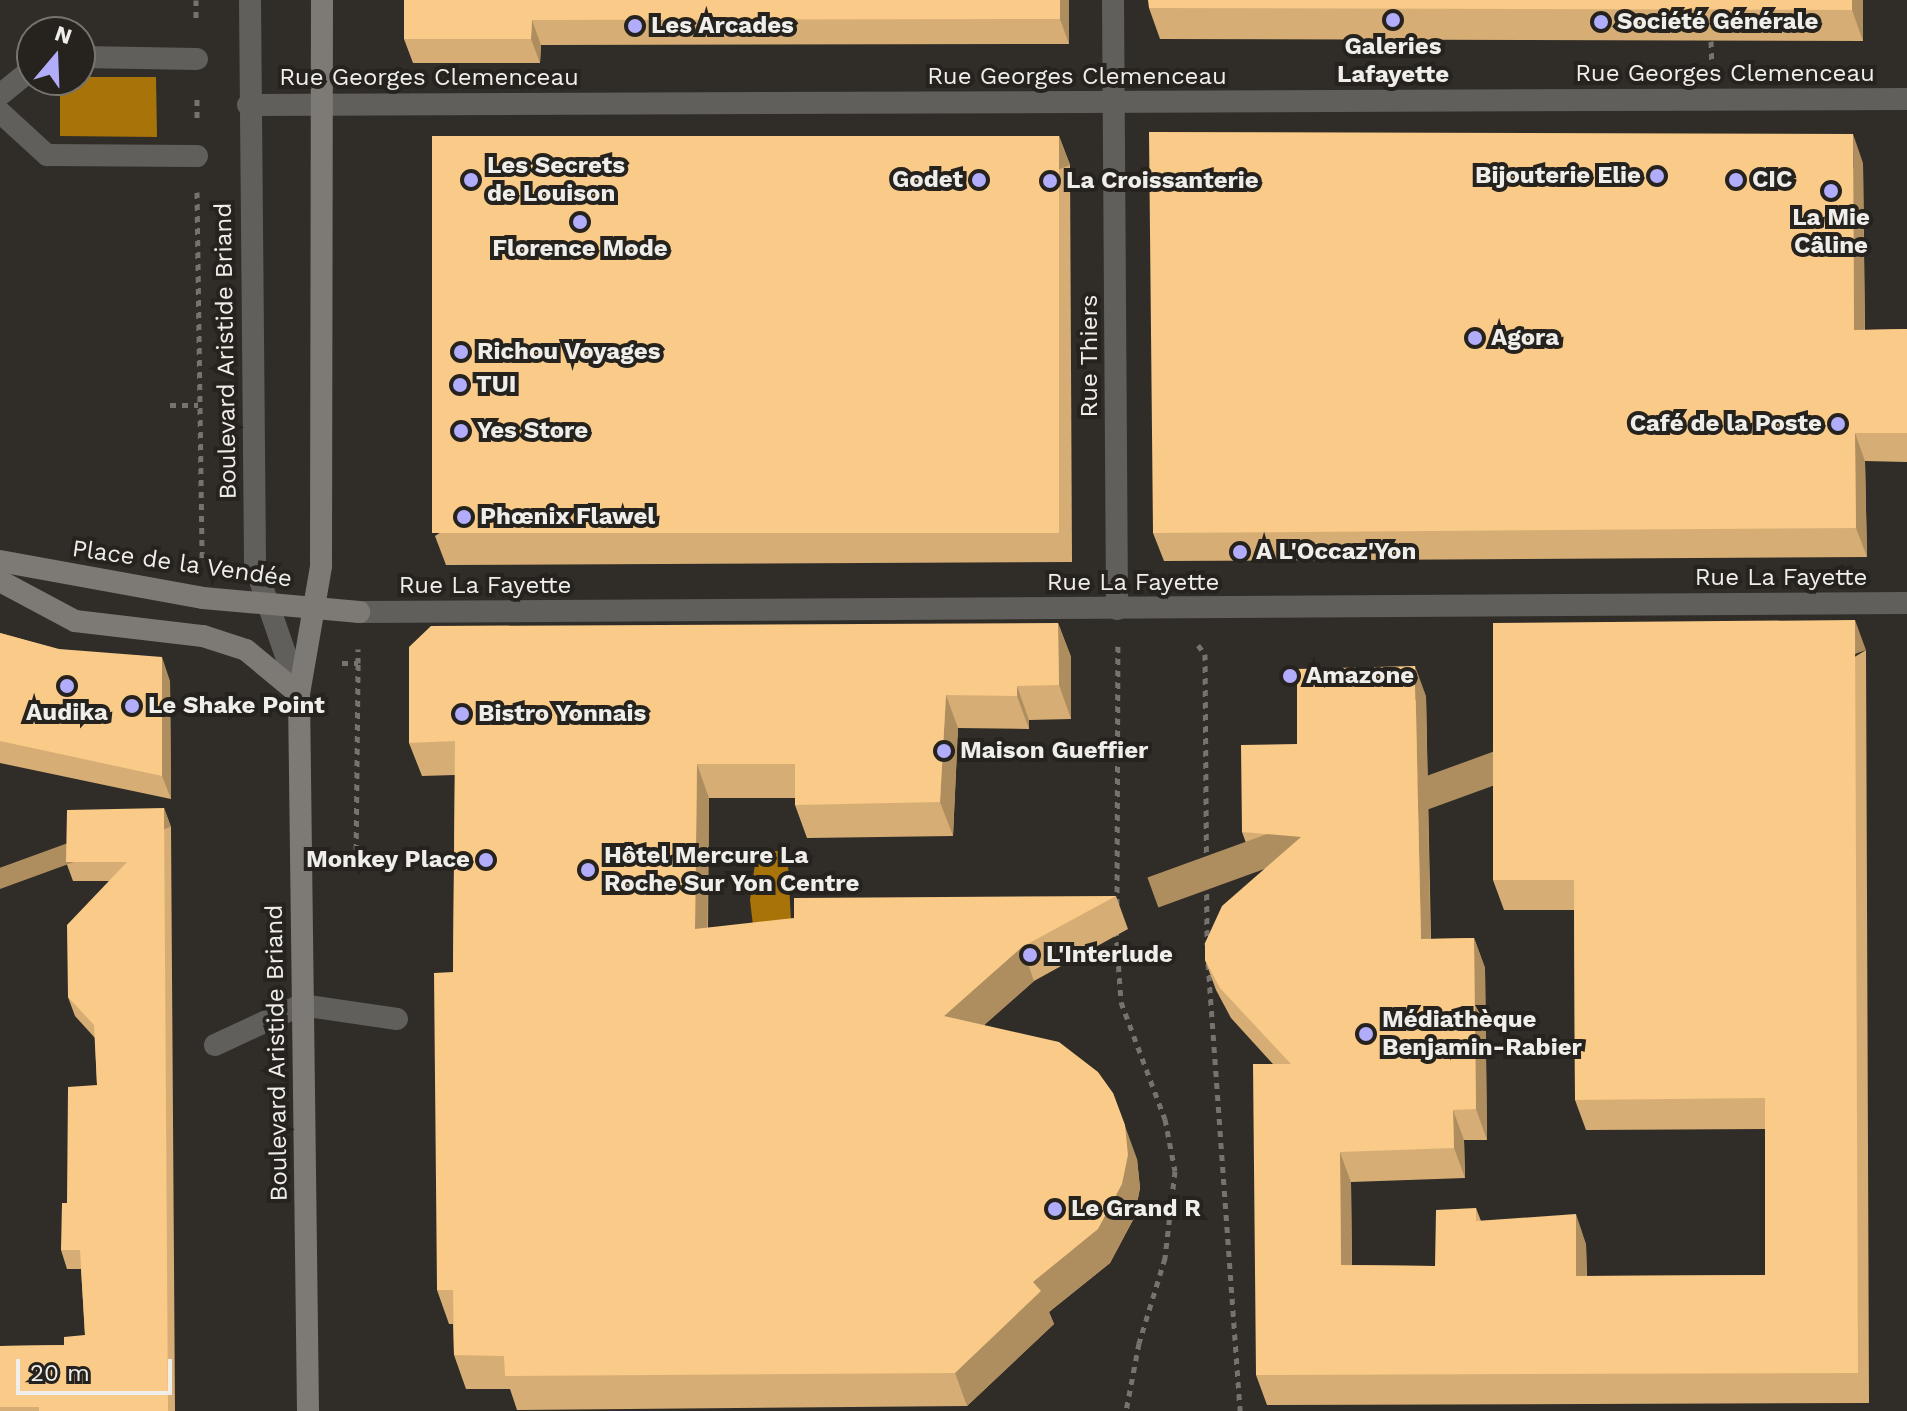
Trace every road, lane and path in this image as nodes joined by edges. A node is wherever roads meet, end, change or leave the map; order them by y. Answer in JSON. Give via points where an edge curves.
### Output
{"nodes":[{"id":1,"x":196,"y":0,"type":"edge"},
{"id":2,"x":250,"y":0,"type":"edge"},
{"id":3,"x":322,"y":0,"type":"edge"},
{"id":4,"x":1113,"y":0,"type":"edge"},
{"id":5,"x":96,"y":57,"type":"edge"},
{"id":6,"x":197,"y":59,"type":"junction"},
{"id":7,"x":16,"y":82,"type":"edge"},
{"id":8,"x":0,"y":95,"type":"edge"},
{"id":9,"x":1907,"y":99,"type":"edge"},
{"id":10,"x":1114,"y":103,"type":"junction"},
{"id":11,"x":323,"y":104,"type":"junction"},
{"id":12,"x":248,"y":105,"type":"junction"},
{"id":13,"x":0,"y":112,"type":"edge"},
{"id":14,"x":197,"y":156,"type":"junction"},
{"id":15,"x":170,"y":405,"type":"dead end"},
{"id":16,"x":198,"y":405,"type":"junction"},
{"id":17,"x":0,"y":561,"type":"edge"},
{"id":18,"x":0,"y":581,"type":"edge"},
{"id":19,"x":203,"y":598,"type":"junction"},
{"id":20,"x":1907,"y":603,"type":"edge"},
{"id":21,"x":267,"y":604,"type":"junction"},
{"id":22,"x":316,"y":608,"type":"junction"},
{"id":23,"x":1117,"y":609,"type":"junction"},
{"id":24,"x":1171,"y":609,"type":"junction"},
{"id":25,"x":359,"y":612,"type":"joint"},
{"id":26,"x":358,"y":663,"type":"dead end"},
{"id":27,"x":299,"y":694,"type":"junction"},
{"id":28,"x":356,"y":862,"type":"dead end"},
{"id":29,"x":1117,"y":909,"type":"dead end"},
{"id":30,"x":1116,"y":925,"type":"dead end"},
{"id":31,"x":301,"y":1005,"type":"junction"},
{"id":32,"x":397,"y":1019,"type":"dead end"},
{"id":33,"x":215,"y":1045,"type":"dead end"},
{"id":34,"x":308,"y":1411,"type":"edge"},
{"id":35,"x":1126,"y":1411,"type":"edge"},
{"id":36,"x":1240,"y":1411,"type":"edge"}],
"edges":[{"from":1,"to":6,"type":"path"},
{"from":2,"to":12,"type":"street","name":"Boulevard Aristide Briand"},
{"from":3,"to":11,"type":"main road","name":"Boulevard Aristide Briand"},
{"from":4,"to":10,"type":"street","name":"Rue Thiers"},
{"from":5,"to":6,"type":"street"},
{"from":6,"to":14,"type":"path"},
{"from":7,"to":8,"type":"street"},
{"from":9,"to":10,"type":"street","name":"Rue Georges Clemenceau"},
{"from":10,"to":11,"type":"street","name":"Rue Georges Clemenceau"},
{"from":10,"to":23,"type":"street","name":"Rue Thiers"},
{"from":11,"to":12,"type":"street","name":"Rue Georges Clemenceau"},
{"from":11,"to":22,"type":"main road","name":"Boulevard Aristide Briand","via":[[321,566]]},
{"from":12,"to":21,"type":"street","name":"Boulevard Aristide Briand","via":[[255,566]]},
{"from":13,"to":14,"type":"street","via":[[47,155]]},
{"from":14,"to":16,"type":"path"},
{"from":15,"to":16,"type":"path"},
{"from":16,"to":19,"type":"path"},
{"from":17,"to":19,"type":"main road","name":"Place de la Vendée"},
{"from":18,"to":27,"type":"main road","via":[[75,621],[203,636],[246,650]]},
{"from":19,"to":21,"type":"main road","name":"Place de la Vendée"},
{"from":20,"to":24,"type":"street","name":"Rue La Fayette"},
{"from":21,"to":22,"type":"main road","name":"Place de la Vendée"},
{"from":21,"to":27,"type":"street","name":"Boulevard Aristide Briand"},
{"from":22,"to":25,"type":"main road","name":"Place de la Vendée"},
{"from":22,"to":27,"type":"main road","name":"Boulevard Aristide Briand"},
{"from":23,"to":24,"type":"street","name":"Rue La Fayette"},
{"from":23,"to":25,"type":"street","name":"Rue La Fayette"},
{"from":23,"to":29,"type":"path"},
{"from":24,"to":36,"type":"path","via":[[1205,654],[1207,954]]},
{"from":26,"to":28,"type":"path"},
{"from":27,"to":31,"type":"main road","name":"Boulevard Aristide Briand"},
{"from":30,"to":35,"type":"path","via":[[1121,1002],[1165,1119],[1175,1171],[1165,1258],[1139,1343]]},
{"from":31,"to":32,"type":"street"},
{"from":31,"to":33,"type":"street"},
{"from":31,"to":34,"type":"main road","name":"Boulevard Aristide Briand"}]}
